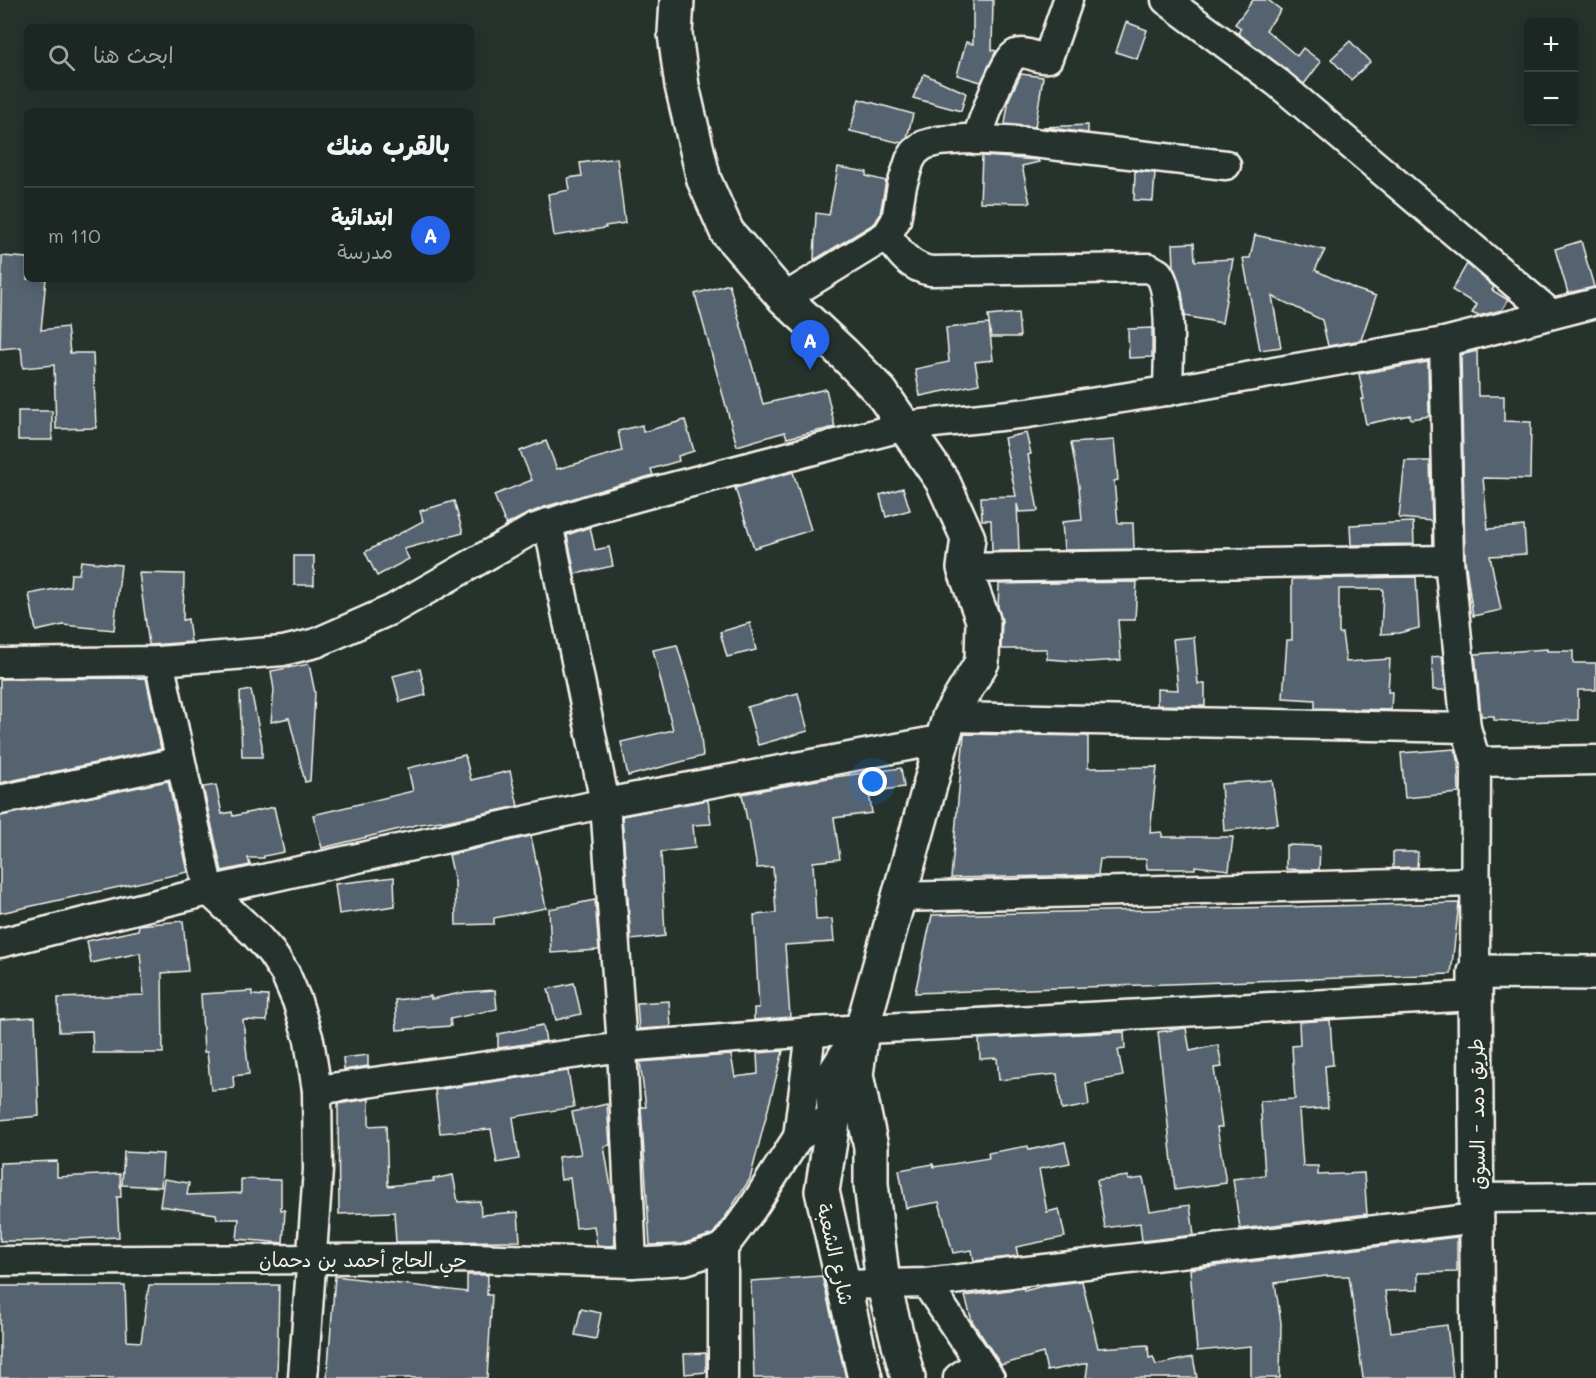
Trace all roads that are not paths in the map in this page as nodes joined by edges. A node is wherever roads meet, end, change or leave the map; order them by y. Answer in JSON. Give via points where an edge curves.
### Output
{"nodes":[{"id":1,"x":677,"y":0,"type":"edge"},
{"id":2,"x":1068,"y":0,"type":"edge"},
{"id":3,"x":1166,"y":0,"type":"edge"},
{"id":4,"x":976,"y":140,"type":"junction"},
{"id":5,"x":1226,"y":165,"type":"dead end"},
{"id":6,"x":887,"y":235,"type":"junction"},
{"id":7,"x":784,"y":298,"type":"junction"},
{"id":8,"x":1596,"y":303,"type":"edge"},
{"id":9,"x":1551,"y":314,"type":"junction"},
{"id":10,"x":1444,"y":342,"type":"junction"},
{"id":11,"x":1168,"y":391,"type":"junction"},
{"id":12,"x":905,"y":426,"type":"junction"},
{"id":13,"x":548,"y":523,"type":"junction"},
{"id":14,"x":1449,"y":560,"type":"junction"},
{"id":15,"x":964,"y":568,"type":"junction"},
{"id":16,"x":159,"y":661,"type":"junction"},
{"id":17,"x":0,"y":663,"type":"edge"},
{"id":18,"x":947,"y":728,"type":"junction"},
{"id":19,"x":1466,"y":728,"type":"junction"},
{"id":20,"x":1596,"y":760,"type":"edge"},
{"id":21,"x":179,"y":762,"type":"junction"},
{"id":22,"x":1476,"y":762,"type":"junction"},
{"id":23,"x":0,"y":800,"type":"edge"},
{"id":24,"x":605,"y":803,"type":"junction"},
{"id":25,"x":1476,"y":882,"type":"junction"},
{"id":26,"x":210,"y":891,"type":"junction"},
{"id":27,"x":898,"y":897,"type":"junction"},
{"id":28,"x":0,"y":943,"type":"edge"},
{"id":29,"x":1596,"y":974,"type":"edge"},
{"id":30,"x":1475,"y":984,"type":"junction"},
{"id":31,"x":862,"y":1029,"type":"junction"},
{"id":32,"x":811,"y":1032,"type":"junction"},
{"id":33,"x":622,"y":1047,"type":"junction"},
{"id":34,"x":317,"y":1090,"type":"junction"},
{"id":35,"x":859,"y":1094,"type":"junction"},
{"id":36,"x":834,"y":1116,"type":"junction"},
{"id":37,"x":798,"y":1137,"type":"junction"},
{"id":38,"x":1596,"y":1197,"type":"edge"},
{"id":39,"x":1477,"y":1208,"type":"junction"},
{"id":40,"x":723,"y":1248,"type":"junction"},
{"id":41,"x":312,"y":1258,"type":"junction"},
{"id":42,"x":0,"y":1261,"type":"edge"},
{"id":43,"x":632,"y":1263,"type":"junction"},
{"id":44,"x":926,"y":1282,"type":"junction"},
{"id":45,"x":883,"y":1283,"type":"junction"},
{"id":46,"x":844,"y":1285,"type":"junction"},
{"id":47,"x":976,"y":1373,"type":"edge"},
{"id":48,"x":303,"y":1378,"type":"edge"},
{"id":49,"x":723,"y":1378,"type":"edge"},
{"id":50,"x":866,"y":1378,"type":"edge"},
{"id":51,"x":908,"y":1378,"type":"edge"},
{"id":52,"x":1478,"y":1378,"type":"edge"}],
"edges":[{"from":1,"to":7,"type":"street","via":[[675,34],[682,86],[704,180],[727,232]]},
{"from":2,"to":4,"type":"street","via":[[1048,58],[1017,54],[1006,64]]},
{"from":3,"to":9,"type":"street","via":[[1278,83]]},
{"from":4,"to":5,"type":"street"},
{"from":4,"to":6,"type":"street","via":[[938,141],[915,152],[902,185],[896,220]]},
{"from":6,"to":7,"type":"street"},
{"from":6,"to":11,"type":"street","via":[[906,260],[931,271],[1149,268],[1157,272],[1168,309]]},
{"from":7,"to":12,"type":"street","via":[[881,392]]},
{"from":8,"to":9,"type":"street"},
{"from":9,"to":10,"type":"street"},
{"from":10,"to":11,"type":"street"},
{"from":10,"to":14,"type":"street"},
{"from":11,"to":12,"type":"street","via":[[1028,413]]},
{"from":12,"to":13,"type":"street"},
{"from":12,"to":15,"type":"street","via":[[943,482],[968,538]]},
{"from":13,"to":16,"type":"street","via":[[393,609],[316,643],[283,651]]},
{"from":13,"to":24,"type":"street"},
{"from":14,"to":15,"type":"street"},
{"from":14,"to":19,"type":"street"},
{"from":15,"to":18,"type":"street","via":[[983,620],[982,662]]},
{"from":16,"to":17,"type":"street"},
{"from":16,"to":21,"type":"street"},
{"from":18,"to":19,"type":"street"},
{"from":18,"to":24,"type":"street"},
{"from":18,"to":27,"type":"street"},
{"from":19,"to":22,"type":"street"},
{"from":20,"to":22,"type":"street"},
{"from":21,"to":23,"type":"street"},
{"from":21,"to":26,"type":"street"},
{"from":22,"to":25,"type":"street"},
{"from":24,"to":26,"type":"street"},
{"from":24,"to":33,"type":"street"},
{"from":25,"to":27,"type":"street"},
{"from":25,"to":30,"type":"street"},
{"from":26,"to":28,"type":"street"},
{"from":26,"to":34,"type":"street","via":[[254,933],[285,973],[309,1040]]},
{"from":27,"to":31,"type":"street"},
{"from":29,"to":30,"type":"street"},
{"from":30,"to":31,"type":"street"},
{"from":30,"to":39,"type":"street","name":"طريق دمد - السوق"},
{"from":31,"to":32,"type":"street"},
{"from":31,"to":35,"type":"street","via":[[856,1075]]},
{"from":31,"to":36,"type":"street","name":"شارع الشعبة","via":[[833,1076]]},
{"from":32,"to":33,"type":"street"},
{"from":32,"to":37,"type":"street"},
{"from":33,"to":34,"type":"street"},
{"from":33,"to":43,"type":"street"},
{"from":34,"to":41,"type":"street","via":[[318,1170]]},
{"from":35,"to":36,"type":"street"},
{"from":35,"to":45,"type":"street","via":[[871,1148],[871,1184]]},
{"from":36,"to":37,"type":"street"},
{"from":36,"to":46,"type":"street","name":"شارع الشعبة","via":[[822,1191]]},
{"from":37,"to":40,"type":"street"},
{"from":38,"to":39,"type":"street"},
{"from":39,"to":44,"type":"street"},
{"from":39,"to":52,"type":"street","name":"طريق دمد - السوق"},
{"from":40,"to":43,"type":"street","name":"حي الحاج أحمد بن دحمان","via":[[685,1260]]},
{"from":40,"to":49,"type":"street"},
{"from":41,"to":42,"type":"street","name":"حي الحاج أحمد بن دحمان"},
{"from":41,"to":43,"type":"street","name":"حي الحاج أحمد بن دحمان"},
{"from":41,"to":48,"type":"street"},
{"from":44,"to":45,"type":"street"},
{"from":44,"to":47,"type":"street"},
{"from":45,"to":46,"type":"street"},
{"from":45,"to":51,"type":"street"},
{"from":46,"to":50,"type":"street","name":"شارع الشعبة"}]}
